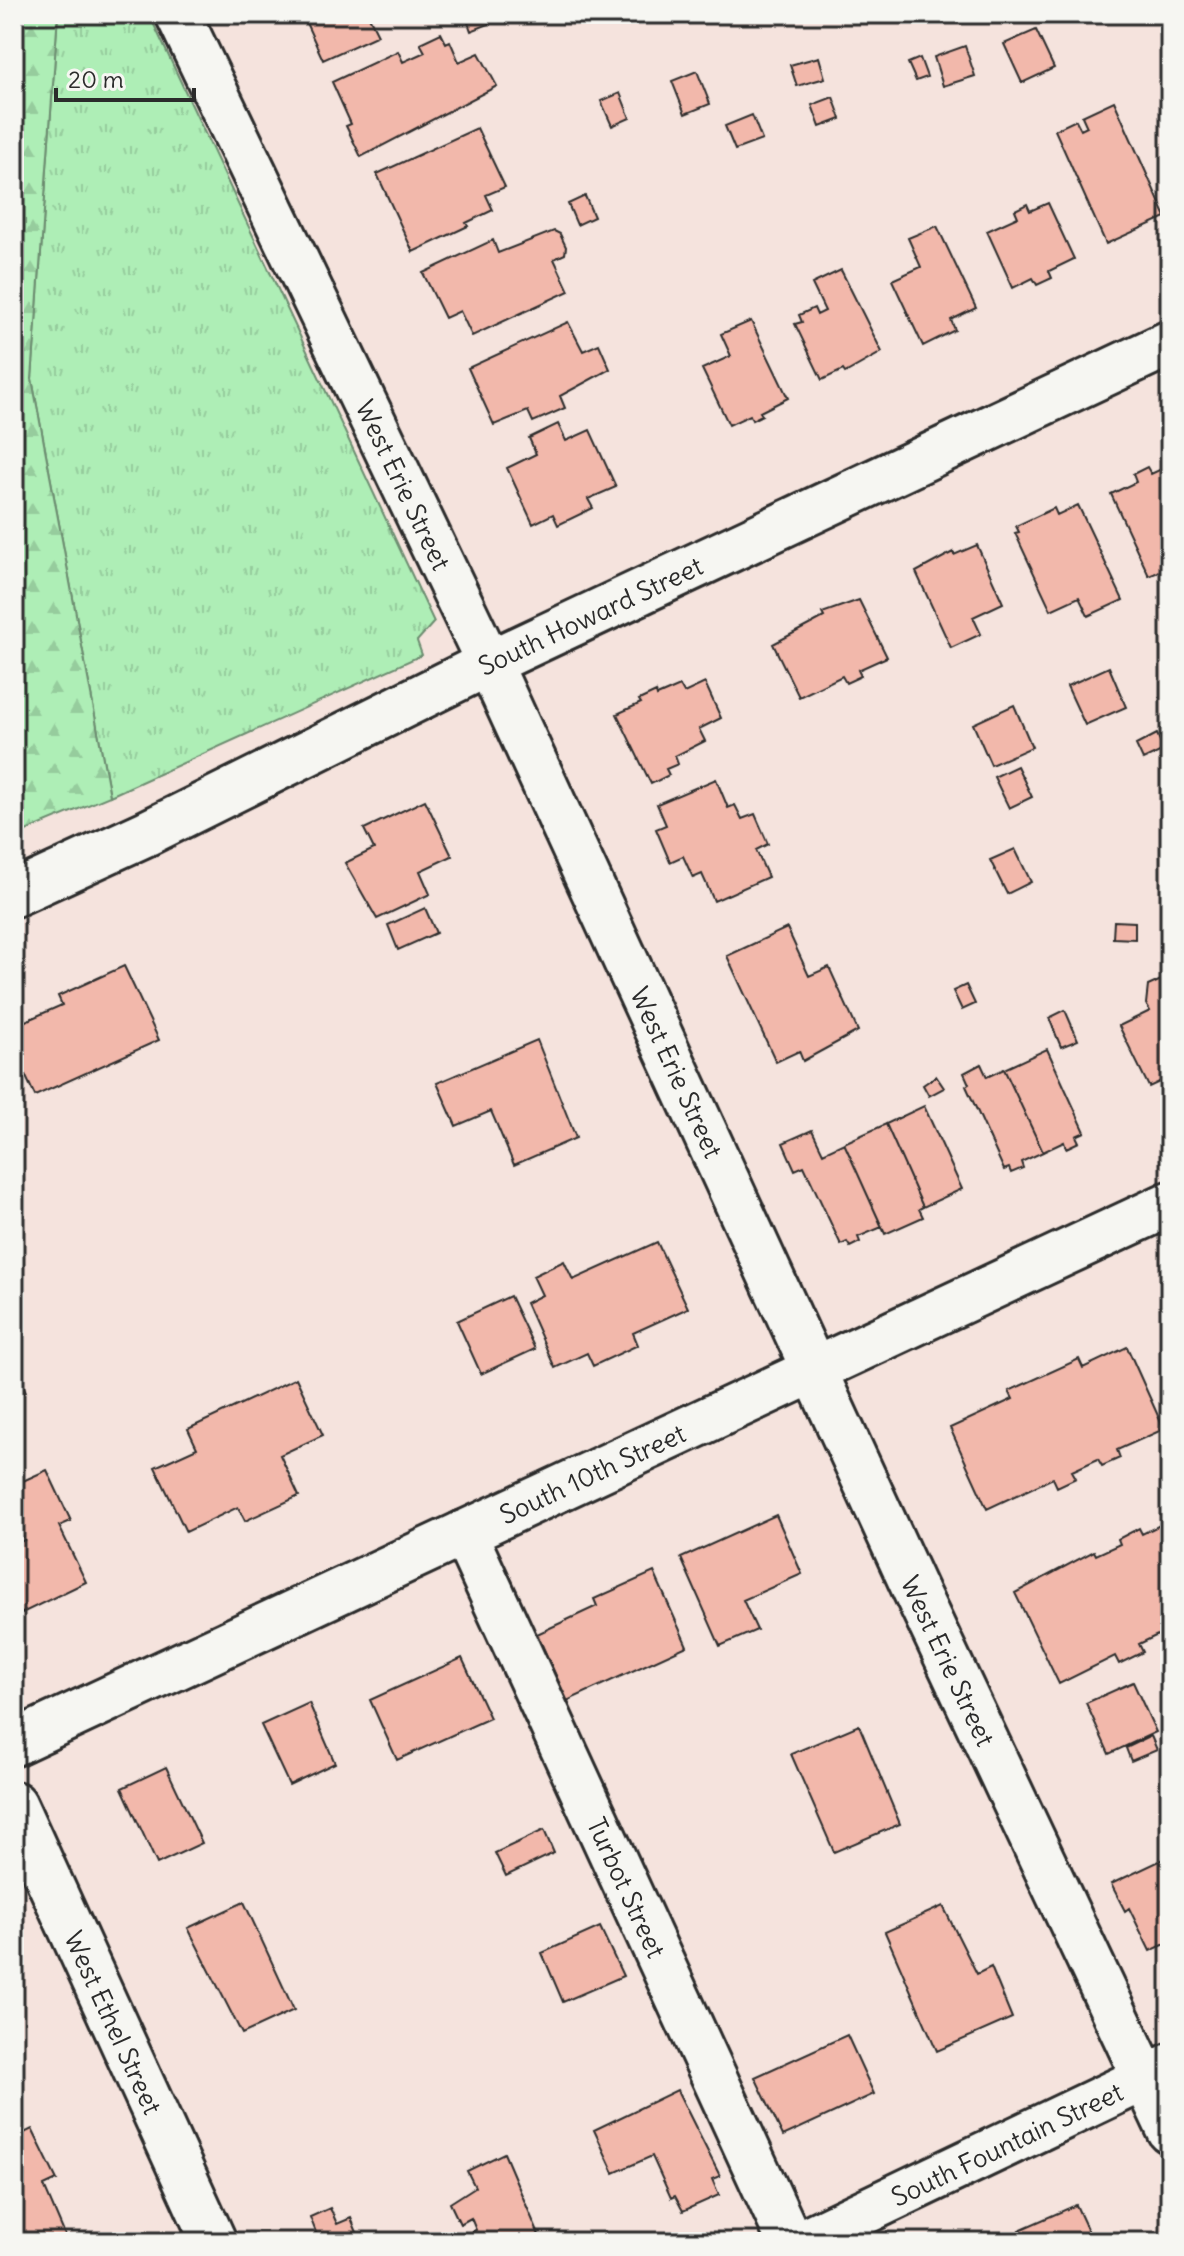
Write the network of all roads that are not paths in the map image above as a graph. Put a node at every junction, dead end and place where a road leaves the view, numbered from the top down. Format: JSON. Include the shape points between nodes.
{"nodes":[{"id":1,"x":178,"y":14,"type":"edge"},
{"id":2,"x":1170,"y":343,"type":"edge"},
{"id":3,"x":489,"y":663,"type":"junction"},
{"id":4,"x":14,"y":894,"type":"edge"},
{"id":5,"x":1170,"y":1204,"type":"edge"},
{"id":6,"x":814,"y":1370,"type":"junction"},
{"id":7,"x":464,"y":1533,"type":"junction"},
{"id":8,"x":14,"y":1743,"type":"edge"},
{"id":9,"x":14,"y":1804,"type":"edge"},
{"id":10,"x":1157,"y":2072,"type":"edge"},
{"id":11,"x":1170,"y":2131,"type":"edge"},
{"id":12,"x":214,"y":2242,"type":"edge"},
{"id":13,"x":790,"y":2242,"type":"edge"},
{"id":14,"x":801,"y":2242,"type":"edge"}],
"edges":[{"from":1,"to":3,"type":"street","name":"West Erie Street"},
{"from":2,"to":3,"type":"street","name":"South Howard Street"},
{"from":3,"to":4,"type":"street","name":"South Howard Street"},
{"from":3,"to":6,"type":"street","name":"West Erie Street"},
{"from":5,"to":6,"type":"street","name":"South 10th Street"},
{"from":6,"to":7,"type":"street","name":"South 10th Street"},
{"from":6,"to":10,"type":"street","name":"West Erie Street"},
{"from":7,"to":8,"type":"street","name":"South 10th Street"},
{"from":7,"to":13,"type":"street","name":"Turbot Street"},
{"from":9,"to":12,"type":"street","name":"West Ethel Street"},
{"from":10,"to":11,"type":"street","name":"West Erie Street"},
{"from":10,"to":14,"type":"street","name":"South Fountain Street"}]}
